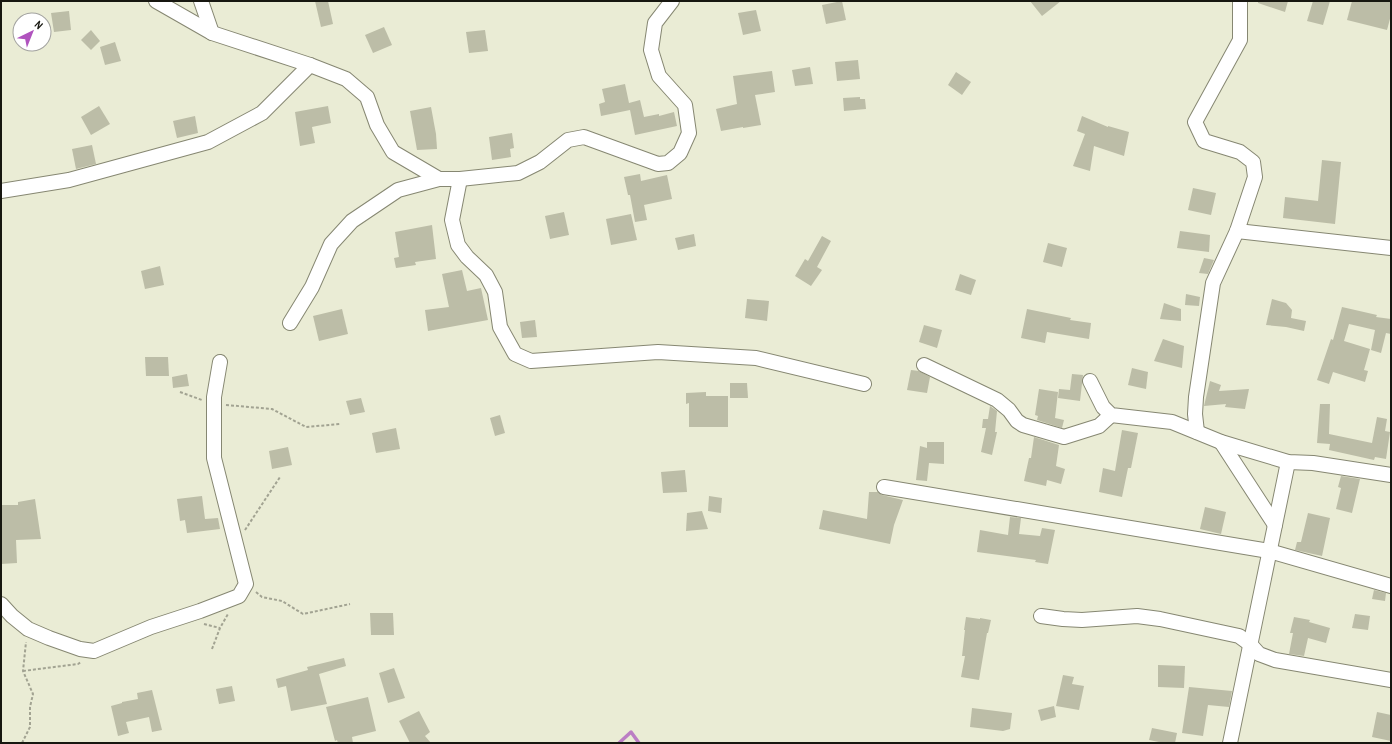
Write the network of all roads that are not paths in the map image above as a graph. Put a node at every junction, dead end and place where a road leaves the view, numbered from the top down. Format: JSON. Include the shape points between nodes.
{"nodes":[{"id":1,"x":156,"y":1,"type":"edge"},
{"id":2,"x":201,"y":1,"type":"edge"},
{"id":3,"x":672,"y":1,"type":"edge"},
{"id":4,"x":1240,"y":1,"type":"edge"},
{"id":5,"x":212,"y":33,"type":"junction"},
{"id":6,"x":310,"y":65,"type":"junction"},
{"id":7,"x":439,"y":179,"type":"junction"},
{"id":8,"x":460,"y":179,"type":"junction"},
{"id":9,"x":1,"y":191,"type":"edge"},
{"id":10,"x":1237,"y":231,"type":"junction"},
{"id":11,"x":1391,"y":248,"type":"edge"},
{"id":12,"x":290,"y":323,"type":"dead end"},
{"id":13,"x":220,"y":362,"type":"dead end"},
{"id":14,"x":924,"y":365,"type":"dead end"},
{"id":15,"x":1090,"y":381,"type":"dead end"},
{"id":16,"x":864,"y":384,"type":"dead end"},
{"id":17,"x":1111,"y":415,"type":"junction"},
{"id":18,"x":1197,"y":432,"type":"junction"},
{"id":19,"x":1221,"y":442,"type":"junction"},
{"id":20,"x":1288,"y":462,"type":"junction"},
{"id":21,"x":1391,"y":474,"type":"edge"},
{"id":22,"x":884,"y":487,"type":"dead end"},
{"id":23,"x":1275,"y":525,"type":"junction"},
{"id":24,"x":1269,"y":551,"type":"junction"},
{"id":25,"x":1391,"y":586,"type":"edge"},
{"id":26,"x":1,"y":604,"type":"edge"},
{"id":27,"x":1041,"y":616,"type":"dead end"},
{"id":28,"x":1250,"y":644,"type":"junction"},
{"id":29,"x":1391,"y":680,"type":"edge"},
{"id":30,"x":1230,"y":743,"type":"edge"}],
"edges":[{"from":1,"to":5,"type":"street"},
{"from":2,"to":5,"type":"street"},
{"from":3,"to":8,"type":"street","via":[[655,23],[651,50],[659,76],[684,105],[689,133],[680,153],[668,163],[658,164],[584,136],[568,140],[540,162],[518,173]]},
{"from":4,"to":10,"type":"street","via":[[1240,40],[1195,122],[1204,140],[1240,152],[1253,162],[1256,177]]},
{"from":5,"to":6,"type":"street"},
{"from":6,"to":7,"type":"street","via":[[346,79],[367,96],[377,125],[393,152]]},
{"from":6,"to":9,"type":"street","via":[[262,113],[208,142],[69,180]]},
{"from":7,"to":8,"type":"street"},
{"from":7,"to":12,"type":"street","via":[[398,190],[352,221],[331,244],[312,287]]},
{"from":8,"to":16,"type":"street","via":[[452,220],[458,245],[486,275],[495,292],[500,327],[515,354],[531,361],[658,352],[756,358]]},
{"from":10,"to":11,"type":"street"},
{"from":10,"to":18,"type":"street","via":[[1213,283],[1196,397]]},
{"from":13,"to":26,"type":"street","via":[[214,404],[214,458],[246,584],[239,596],[151,627],[94,651],[80,649],[28,629]]},
{"from":14,"to":17,"type":"street","via":[[996,400],[1023,426],[1064,437],[1099,426]]},
{"from":15,"to":17,"type":"street","via":[[1103,407]]},
{"from":17,"to":18,"type":"street","via":[[1172,422]]},
{"from":18,"to":19,"type":"street"},
{"from":19,"to":20,"type":"street"},
{"from":19,"to":23,"type":"street"},
{"from":20,"to":21,"type":"street"},
{"from":20,"to":23,"type":"street"},
{"from":22,"to":24,"type":"street"},
{"from":23,"to":24,"type":"street"},
{"from":24,"to":25,"type":"street"},
{"from":24,"to":28,"type":"street"},
{"from":27,"to":28,"type":"street","via":[[1063,620],[1136,616],[1160,618],[1238,636]]},
{"from":28,"to":29,"type":"street","via":[[1259,654],[1275,660]]},
{"from":28,"to":30,"type":"street"}]}
